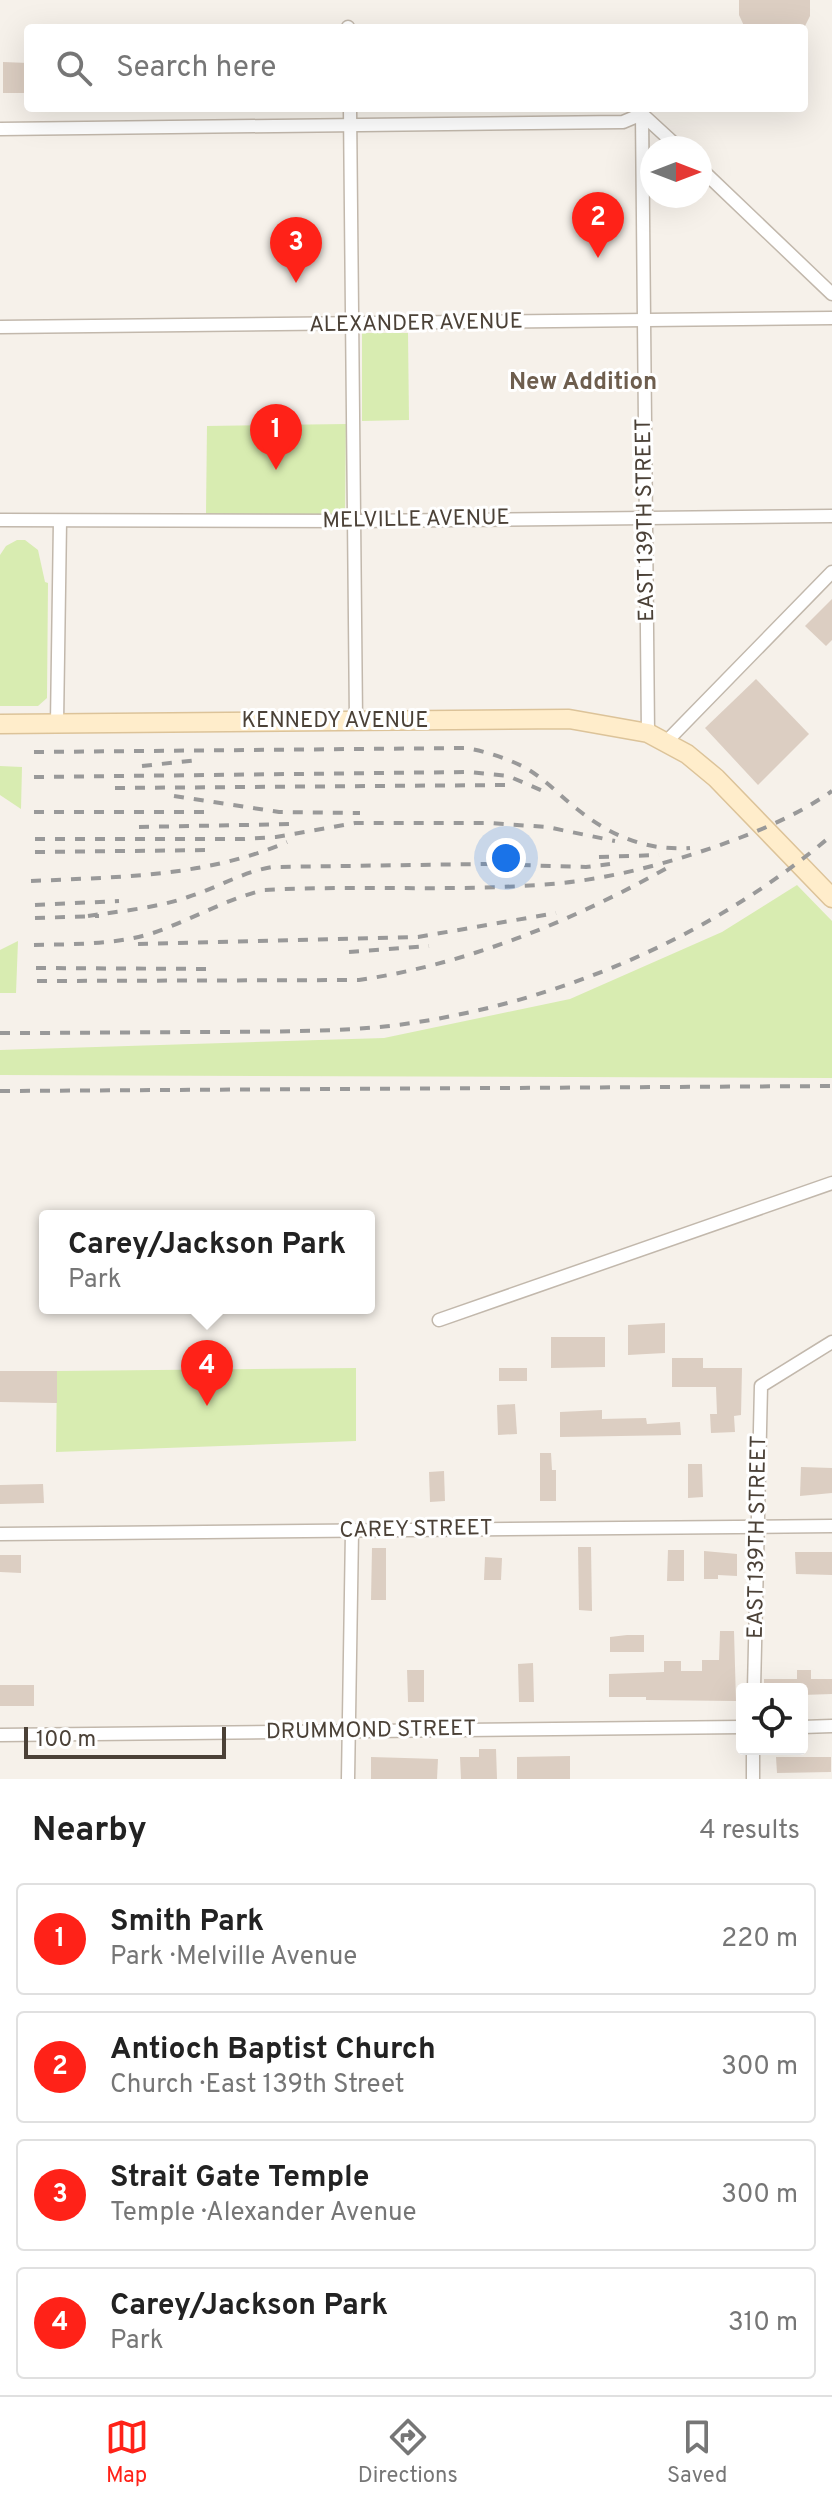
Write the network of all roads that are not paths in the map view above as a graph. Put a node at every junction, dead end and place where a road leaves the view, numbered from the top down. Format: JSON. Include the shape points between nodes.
{"nodes":[{"id":1,"x":350,"y":112,"type":"edge"},
{"id":2,"x":642,"y":114,"type":"junction"},
{"id":3,"x":350,"y":126,"type":"junction"},
{"id":4,"x":0,"y":129,"type":"edge"},
{"id":5,"x":666,"y":136,"type":"edge"},
{"id":6,"x":712,"y":179,"type":"edge"},
{"id":7,"x":832,"y":294,"type":"edge"},
{"id":8,"x":832,"y":318,"type":"edge"},
{"id":9,"x":644,"y":321,"type":"junction"},
{"id":10,"x":352,"y":324,"type":"junction"},
{"id":11,"x":0,"y":327,"type":"edge"},
{"id":12,"x":832,"y":516,"type":"edge"},
{"id":13,"x":646,"y":517,"type":"junction"},
{"id":14,"x":0,"y":520,"type":"edge"},
{"id":15,"x":60,"y":521,"type":"junction"},
{"id":16,"x":355,"y":521,"type":"junction"},
{"id":17,"x":832,"y":572,"type":"edge"},
{"id":18,"x":356,"y":721,"type":"junction"},
{"id":19,"x":57,"y":723,"type":"junction"},
{"id":20,"x":0,"y":724,"type":"edge"},
{"id":21,"x":648,"y":733,"type":"junction"},
{"id":22,"x":666,"y":742,"type":"junction"},
{"id":23,"x":832,"y":898,"type":"edge"},
{"id":24,"x":832,"y":1183,"type":"edge"},
{"id":25,"x":439,"y":1320,"type":"dead end"},
{"id":26,"x":832,"y":1342,"type":"edge"},
{"id":27,"x":832,"y":1526,"type":"edge"},
{"id":28,"x":757,"y":1527,"type":"junction"},
{"id":29,"x":352,"y":1531,"type":"junction"},
{"id":30,"x":0,"y":1534,"type":"edge"},
{"id":31,"x":754,"y":1683,"type":"edge"},
{"id":32,"x":832,"y":1726,"type":"edge"},
{"id":33,"x":736,"y":1727,"type":"edge"},
{"id":34,"x":808,"y":1727,"type":"edge"},
{"id":35,"x":348,"y":1731,"type":"junction"},
{"id":36,"x":0,"y":1735,"type":"edge"},
{"id":37,"x":753,"y":1755,"type":"edge"},
{"id":38,"x":348,"y":1779,"type":"edge"},
{"id":39,"x":753,"y":1779,"type":"edge"}],
"edges":[{"from":1,"to":3,"type":"street"},
{"from":2,"to":3,"type":"street","via":[[623,122]]},
{"from":2,"to":5,"type":"street"},
{"from":2,"to":9,"type":"street","name":"EAST 139TH STREET"},
{"from":3,"to":4,"type":"street"},
{"from":3,"to":10,"type":"street"},
{"from":6,"to":7,"type":"street"},
{"from":8,"to":9,"type":"street","name":"ALEXANDER AVENUE"},
{"from":9,"to":10,"type":"street","name":"ALEXANDER AVENUE"},
{"from":9,"to":13,"type":"street","name":"EAST 139TH STREET"},
{"from":10,"to":11,"type":"street","name":"ALEXANDER AVENUE"},
{"from":10,"to":16,"type":"street"},
{"from":12,"to":13,"type":"street","name":"MELVILLE AVENUE"},
{"from":13,"to":16,"type":"street","name":"MELVILLE AVENUE"},
{"from":13,"to":21,"type":"street","name":"EAST 139TH STREET"},
{"from":14,"to":15,"type":"street","name":"MELVILLE AVENUE"},
{"from":15,"to":16,"type":"street","name":"MELVILLE AVENUE"},
{"from":15,"to":19,"type":"street"},
{"from":16,"to":18,"type":"street"},
{"from":17,"to":22,"type":"street"},
{"from":18,"to":19,"type":"main road","name":"KENNEDY AVENUE"},
{"from":18,"to":21,"type":"main road","name":"KENNEDY AVENUE","via":[[569,719]]},
{"from":19,"to":20,"type":"main road","name":"KENNEDY AVENUE"},
{"from":21,"to":22,"type":"main road","name":"KENNEDY AVENUE"},
{"from":22,"to":23,"type":"main road","name":"KENNEDY AVENUE","via":[[716,778]]},
{"from":24,"to":25,"type":"street"},
{"from":26,"to":28,"type":"street","name":"EAST 139TH STREET","via":[[761,1386]]},
{"from":27,"to":28,"type":"street","name":"CAREY STREET"},
{"from":28,"to":29,"type":"street","name":"CAREY STREET"},
{"from":28,"to":31,"type":"street","name":"EAST 139TH STREET"},
{"from":29,"to":30,"type":"street","name":"CAREY STREET"},
{"from":29,"to":35,"type":"street"},
{"from":32,"to":34,"type":"street"},
{"from":33,"to":35,"type":"street","name":"DRUMMOND STREET"},
{"from":35,"to":36,"type":"street","name":"DRUMMOND STREET"},
{"from":35,"to":38,"type":"street"},
{"from":37,"to":39,"type":"street"}]}
